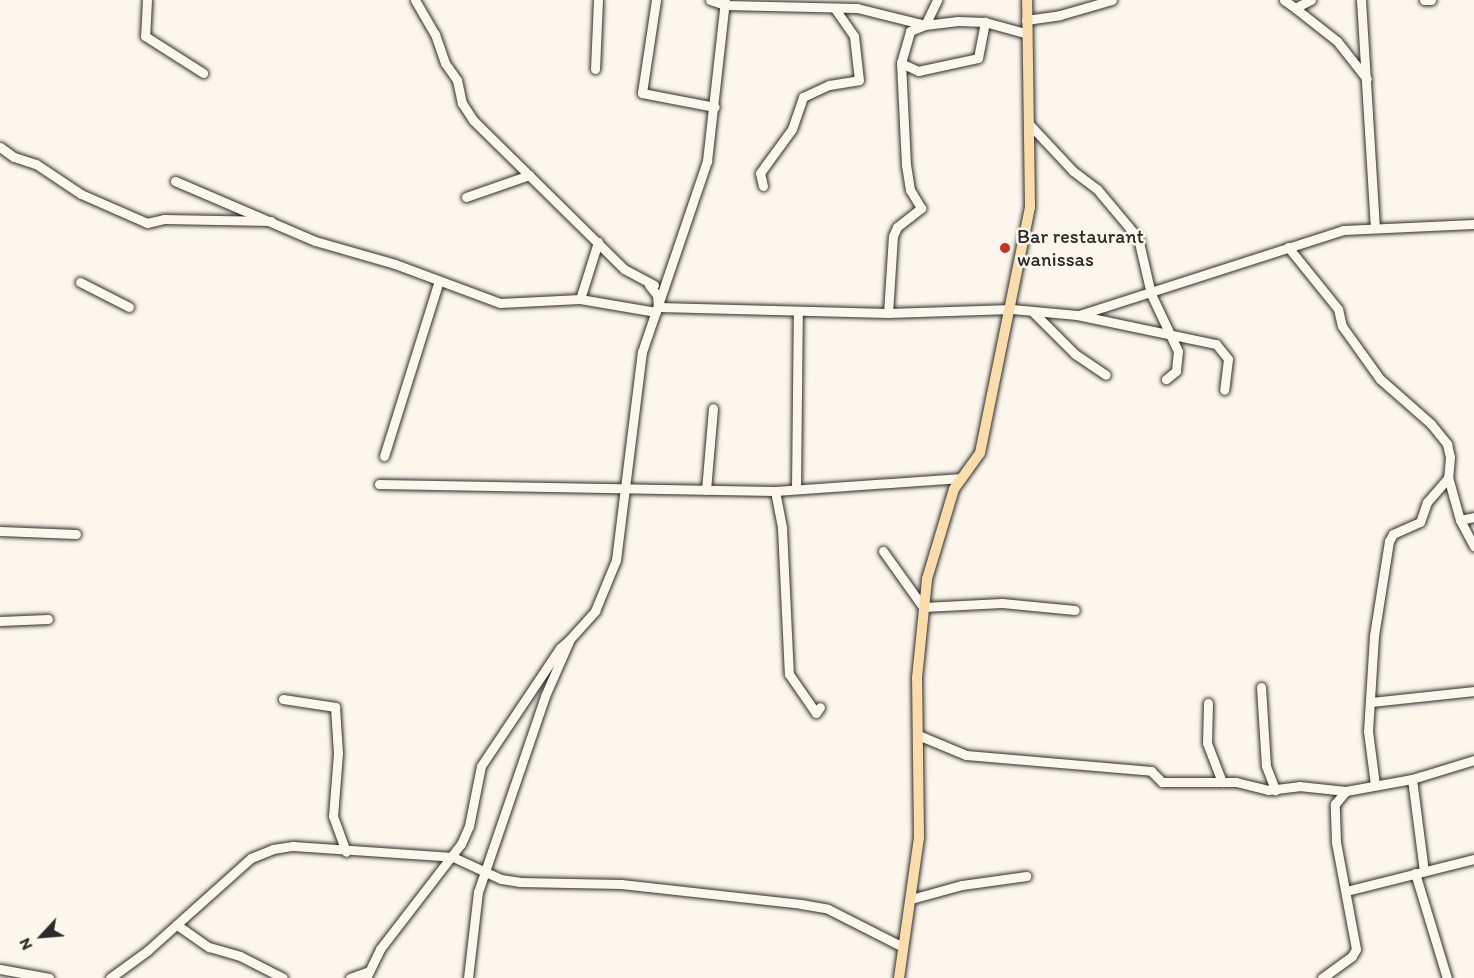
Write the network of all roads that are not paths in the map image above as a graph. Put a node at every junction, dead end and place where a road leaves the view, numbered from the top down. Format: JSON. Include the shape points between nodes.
{"nodes":[{"id":1,"x":147,"y":0,"type":"edge"},
{"id":2,"x":415,"y":0,"type":"edge"},
{"id":3,"x":598,"y":0,"type":"edge"},
{"id":4,"x":656,"y":0,"type":"edge"},
{"id":5,"x":710,"y":0,"type":"edge"},
{"id":6,"x":937,"y":0,"type":"edge"},
{"id":7,"x":1027,"y":0,"type":"edge"},
{"id":8,"x":1112,"y":0,"type":"edge"},
{"id":9,"x":1284,"y":0,"type":"edge"},
{"id":10,"x":1311,"y":0,"type":"edge"},
{"id":11,"x":1361,"y":0,"type":"edge"},
{"id":12,"x":1424,"y":0,"type":"edge"},
{"id":13,"x":1431,"y":0,"type":"edge"},
{"id":14,"x":725,"y":2,"type":"edge"},
{"id":15,"x":1294,"y":8,"type":"junction"},
{"id":16,"x":836,"y":10,"type":"junction"},
{"id":17,"x":1026,"y":20,"type":"junction"},
{"id":18,"x":985,"y":22,"type":"junction"},
{"id":19,"x":925,"y":25,"type":"junction"},
{"id":20,"x":1025,"y":33,"type":"junction"},
{"id":21,"x":901,"y":63,"type":"junction"},
{"id":22,"x":595,"y":69,"type":"dead end"},
{"id":23,"x":203,"y":73,"type":"dead end"},
{"id":24,"x":1366,"y":79,"type":"junction"},
{"id":25,"x":715,"y":107,"type":"junction"},
{"id":26,"x":1030,"y":125,"type":"junction"},
{"id":27,"x":0,"y":147,"type":"edge"},
{"id":28,"x":529,"y":175,"type":"junction"},
{"id":29,"x":175,"y":181,"type":"dead end"},
{"id":30,"x":763,"y":186,"type":"dead end"},
{"id":31,"x":466,"y":197,"type":"dead end"},
{"id":32,"x":275,"y":221,"type":"junction"},
{"id":33,"x":1474,"y":224,"type":"edge"},
{"id":34,"x":1375,"y":227,"type":"junction"},
{"id":35,"x":598,"y":242,"type":"junction"},
{"id":36,"x":1288,"y":247,"type":"junction"},
{"id":37,"x":439,"y":281,"type":"junction"},
{"id":38,"x":80,"y":282,"type":"dead end"},
{"id":39,"x":649,"y":285,"type":"junction"},
{"id":40,"x":666,"y":286,"type":"junction"},
{"id":41,"x":1151,"y":294,"type":"junction"},
{"id":42,"x":580,"y":299,"type":"junction"},
{"id":43,"x":129,"y":307,"type":"dead end"},
{"id":44,"x":1012,"y":309,"type":"junction"},
{"id":45,"x":657,"y":310,"type":"junction"},
{"id":46,"x":1032,"y":311,"type":"junction"},
{"id":47,"x":798,"y":312,"type":"junction"},
{"id":48,"x":888,"y":313,"type":"junction"},
{"id":49,"x":1077,"y":315,"type":"junction"},
{"id":50,"x":1172,"y":336,"type":"junction"},
{"id":51,"x":1106,"y":375,"type":"dead end"},
{"id":52,"x":1166,"y":379,"type":"dead end"},
{"id":53,"x":1224,"y":390,"type":"dead end"},
{"id":54,"x":713,"y":408,"type":"dead end"},
{"id":55,"x":384,"y":456,"type":"dead end"},
{"id":56,"x":1448,"y":477,"type":"junction"},
{"id":57,"x":962,"y":478,"type":"junction"},
{"id":58,"x":379,"y":484,"type":"dead end"},
{"id":59,"x":625,"y":489,"type":"junction"},
{"id":60,"x":796,"y":489,"type":"junction"},
{"id":61,"x":706,"y":490,"type":"junction"},
{"id":62,"x":775,"y":491,"type":"junction"},
{"id":63,"x":1474,"y":517,"type":"edge"},
{"id":64,"x":1460,"y":520,"type":"junction"},
{"id":65,"x":0,"y":531,"type":"edge"},
{"id":66,"x":76,"y":534,"type":"dead end"},
{"id":67,"x":1474,"y":546,"type":"edge"},
{"id":68,"x":883,"y":551,"type":"dead end"},
{"id":69,"x":923,"y":607,"type":"junction"},
{"id":70,"x":1075,"y":610,"type":"dead end"},
{"id":71,"x":48,"y":619,"type":"dead end"},
{"id":72,"x":0,"y":621,"type":"edge"},
{"id":73,"x":570,"y":639,"type":"junction"},
{"id":74,"x":1261,"y":687,"type":"dead end"},
{"id":75,"x":1474,"y":691,"type":"edge"},
{"id":76,"x":283,"y":699,"type":"dead end"},
{"id":77,"x":1371,"y":702,"type":"junction"},
{"id":78,"x":1208,"y":703,"type":"dead end"},
{"id":79,"x":820,"y":707,"type":"dead end"},
{"id":80,"x":918,"y":735,"type":"junction"},
{"id":81,"x":1474,"y":760,"type":"edge"},
{"id":82,"x":1412,"y":779,"type":"junction"},
{"id":83,"x":1222,"y":782,"type":"junction"},
{"id":84,"x":1375,"y":784,"type":"junction"},
{"id":85,"x":1275,"y":790,"type":"junction"},
{"id":86,"x":1329,"y":790,"type":"junction"},
{"id":87,"x":1346,"y":791,"type":"junction"},
{"id":88,"x":1335,"y":804,"type":"junction"},
{"id":89,"x":346,"y":852,"type":"junction"},
{"id":90,"x":453,"y":857,"type":"junction"},
{"id":91,"x":1474,"y":859,"type":"edge"},
{"id":92,"x":468,"y":864,"type":"junction"},
{"id":93,"x":1420,"y":872,"type":"junction"},
{"id":94,"x":487,"y":873,"type":"junction"},
{"id":95,"x":1026,"y":876,"type":"dead end"},
{"id":96,"x":481,"y":885,"type":"junction"},
{"id":97,"x":1346,"y":891,"type":"junction"},
{"id":98,"x":911,"y":899,"type":"junction"},
{"id":99,"x":177,"y":925,"type":"junction"},
{"id":100,"x":903,"y":947,"type":"junction"},
{"id":101,"x":2,"y":969,"type":"edge"},
{"id":102,"x":368,"y":975,"type":"edge"},
{"id":103,"x":49,"y":978,"type":"edge"},
{"id":104,"x":110,"y":978,"type":"edge"},
{"id":105,"x":282,"y":978,"type":"edge"},
{"id":106,"x":350,"y":978,"type":"edge"},
{"id":107,"x":468,"y":978,"type":"edge"},
{"id":108,"x":899,"y":978,"type":"edge"},
{"id":109,"x":1322,"y":978,"type":"edge"},
{"id":110,"x":1447,"y":978,"type":"edge"}],
"edges":[{"from":1,"to":23,"type":"street","via":[[145,36]]},
{"from":2,"to":28,"type":"street","via":[[457,80],[467,113]]},
{"from":3,"to":22,"type":"street"},
{"from":4,"to":25,"type":"street","via":[[642,93]]},
{"from":5,"to":14,"type":"street"},
{"from":6,"to":19,"type":"street"},
{"from":7,"to":17,"type":"main road"},
{"from":8,"to":17,"type":"street"},
{"from":9,"to":15,"type":"street"},
{"from":10,"to":15,"type":"street"},
{"from":11,"to":24,"type":"street"},
{"from":12,"to":13,"type":"street"},
{"from":14,"to":16,"type":"street"},
{"from":14,"to":25,"type":"street"},
{"from":15,"to":24,"type":"street","via":[[1337,41]]},
{"from":16,"to":19,"type":"street","via":[[857,8]]},
{"from":16,"to":30,"type":"street","via":[[855,40],[859,80],[828,86],[803,97],[792,129],[760,173]]},
{"from":17,"to":20,"type":"main road"},
{"from":18,"to":19,"type":"street"},
{"from":18,"to":20,"type":"street"},
{"from":18,"to":21,"type":"street","via":[[978,58],[918,71]]},
{"from":19,"to":21,"type":"street","via":[[910,31]]},
{"from":20,"to":26,"type":"main road"},
{"from":21,"to":48,"type":"street","via":[[906,165],[910,190],[921,208],[897,227],[893,236]]},
{"from":24,"to":34,"type":"street"},
{"from":25,"to":40,"type":"street","via":[[707,161]]},
{"from":26,"to":41,"type":"street","via":[[1073,171],[1097,189],[1135,233],[1146,256]]},
{"from":26,"to":44,"type":"main road","via":[[1030,207]]},
{"from":27,"to":32,"type":"street","via":[[14,157],[36,164],[81,194],[147,223],[164,219]]},
{"from":28,"to":31,"type":"street"},
{"from":28,"to":35,"type":"street"},
{"from":29,"to":32,"type":"street"},
{"from":32,"to":37,"type":"street","via":[[315,240]]},
{"from":33,"to":34,"type":"street"},
{"from":34,"to":36,"type":"street","via":[[1343,230]]},
{"from":35,"to":39,"type":"street","via":[[629,273]]},
{"from":35,"to":42,"type":"street"},
{"from":36,"to":41,"type":"street"},
{"from":36,"to":56,"type":"street","via":[[1338,309],[1342,326],[1380,379],[1445,441],[1450,457]]},
{"from":37,"to":42,"type":"street","via":[[500,303]]},
{"from":37,"to":55,"type":"street"},
{"from":38,"to":43,"type":"street"},
{"from":39,"to":40,"type":"street"},
{"from":39,"to":45,"type":"street","via":[[657,295]]},
{"from":40,"to":45,"type":"street"},
{"from":41,"to":49,"type":"street"},
{"from":41,"to":50,"type":"street"},
{"from":42,"to":45,"type":"street"},
{"from":44,"to":46,"type":"street"},
{"from":44,"to":48,"type":"street"},
{"from":44,"to":57,"type":"main road","via":[[980,453]]},
{"from":45,"to":47,"type":"street"},
{"from":45,"to":59,"type":"street","via":[[642,352]]},
{"from":46,"to":49,"type":"street"},
{"from":46,"to":51,"type":"street","via":[[1075,354]]},
{"from":47,"to":48,"type":"street"},
{"from":47,"to":60,"type":"street"},
{"from":49,"to":50,"type":"street"},
{"from":50,"to":52,"type":"street","via":[[1178,359],[1174,375]]},
{"from":50,"to":53,"type":"street","via":[[1220,348],[1228,367]]},
{"from":54,"to":61,"type":"street"},
{"from":56,"to":64,"type":"street"},
{"from":56,"to":77,"type":"street","via":[[1427,502],[1420,522],[1393,534],[1389,541],[1374,636]]},
{"from":57,"to":60,"type":"street"},
{"from":57,"to":69,"type":"main road","via":[[954,489],[932,558]]},
{"from":58,"to":59,"type":"street"},
{"from":59,"to":61,"type":"street"},
{"from":59,"to":73,"type":"street","via":[[611,580],[595,611]]},
{"from":60,"to":62,"type":"street"},
{"from":61,"to":62,"type":"street"},
{"from":62,"to":79,"type":"street","via":[[782,528],[789,674],[816,713]]},
{"from":63,"to":64,"type":"street"},
{"from":64,"to":67,"type":"street"},
{"from":65,"to":66,"type":"street"},
{"from":68,"to":69,"type":"street"},
{"from":69,"to":70,"type":"street","via":[[1002,603]]},
{"from":69,"to":80,"type":"main road","via":[[917,678]]},
{"from":71,"to":72,"type":"street"},
{"from":73,"to":90,"type":"street","via":[[560,648],[481,766],[469,826]]},
{"from":73,"to":94,"type":"street","via":[[545,696]]},
{"from":74,"to":85,"type":"street","via":[[1266,766]]},
{"from":75,"to":77,"type":"street"},
{"from":76,"to":89,"type":"street","via":[[335,707],[338,753],[333,816]]},
{"from":77,"to":84,"type":"street","via":[[1368,731]]},
{"from":78,"to":83,"type":"street","via":[[1207,743]]},
{"from":80,"to":83,"type":"street","via":[[966,755],[1151,771],[1162,782]]},
{"from":80,"to":98,"type":"main road","via":[[919,838]]},
{"from":81,"to":82,"type":"street"},
{"from":82,"to":84,"type":"street"},
{"from":82,"to":93,"type":"street"},
{"from":83,"to":85,"type":"street"},
{"from":84,"to":87,"type":"street"},
{"from":85,"to":86,"type":"street","via":[[1299,786]]},
{"from":86,"to":87,"type":"street"},
{"from":86,"to":88,"type":"street"},
{"from":87,"to":88,"type":"street"},
{"from":88,"to":97,"type":"street","via":[[1336,843]]},
{"from":89,"to":90,"type":"street"},
{"from":89,"to":99,"type":"street","via":[[273,849],[251,858]]},
{"from":90,"to":92,"type":"street"},
{"from":90,"to":102,"type":"street","via":[[416,900]]},
{"from":91,"to":93,"type":"street"},
{"from":92,"to":94,"type":"street"},
{"from":92,"to":96,"type":"street"},
{"from":93,"to":97,"type":"street"},
{"from":93,"to":110,"type":"street"},
{"from":94,"to":96,"type":"street"},
{"from":94,"to":100,"type":"street","via":[[519,882],[621,884],[801,904],[828,909]]},
{"from":95,"to":98,"type":"street","via":[[952,887]]},
{"from":96,"to":107,"type":"street","via":[[474,911]]},
{"from":97,"to":109,"type":"street","via":[[1356,948],[1352,957]]},
{"from":98,"to":100,"type":"main road"},
{"from":99,"to":104,"type":"street"},
{"from":99,"to":105,"type":"street","via":[[209,947],[240,956]]},
{"from":100,"to":108,"type":"main road"},
{"from":101,"to":103,"type":"street"},
{"from":102,"to":106,"type":"street"}]}
